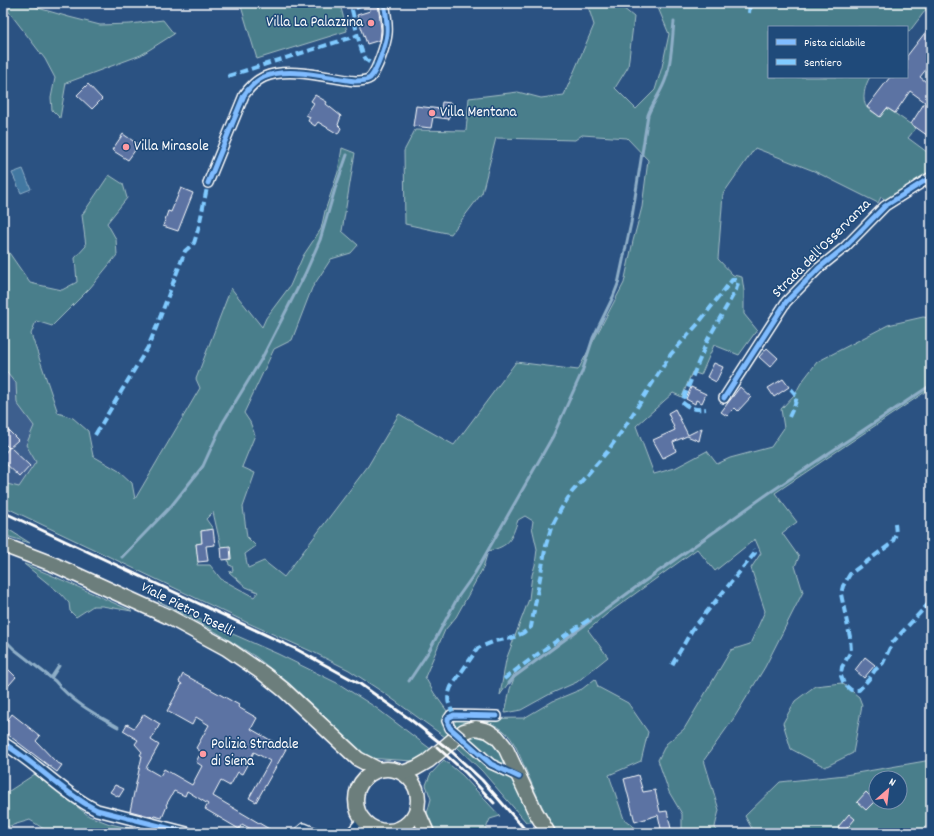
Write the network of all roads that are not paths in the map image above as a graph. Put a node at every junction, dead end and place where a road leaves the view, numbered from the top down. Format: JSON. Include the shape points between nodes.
{"nodes":[{"id":1,"x":384,"y":3,"type":"edge"},
{"id":2,"x":931,"y":177,"type":"edge"},
{"id":3,"x":208,"y":183,"type":"dead end"},
{"id":4,"x":724,"y":398,"type":"dead end"},
{"id":5,"x":3,"y":545,"type":"edge"},
{"id":6,"x":497,"y":716,"type":"dead end"},
{"id":7,"x":335,"y":738,"type":"junction"},
{"id":8,"x":3,"y":742,"type":"edge"},
{"id":9,"x":428,"y":761,"type":"junction"},
{"id":10,"x":379,"y":770,"type":"junction"},
{"id":11,"x":402,"y":773,"type":"junction"},
{"id":12,"x":519,"y":777,"type":"junction"},
{"id":13,"x":359,"y":787,"type":"junction"},
{"id":14,"x":416,"y":787,"type":"junction"},
{"id":15,"x":417,"y":810,"type":"junction"},
{"id":16,"x":362,"y":819,"type":"junction"},
{"id":17,"x":399,"y":831,"type":"edge"},
{"id":18,"x":187,"y":833,"type":"edge"},
{"id":19,"x":298,"y":833,"type":"edge"},
{"id":20,"x":316,"y":833,"type":"edge"},
{"id":21,"x":351,"y":833,"type":"edge"},
{"id":22,"x":427,"y":833,"type":"edge"},
{"id":23,"x":548,"y":833,"type":"edge"}],
"edges":[{"from":1,"to":3,"type":"street","via":[[387,39],[370,77],[355,81],[288,73],[268,75],[258,80],[244,96]]},
{"from":2,"to":4,"type":"street","name":"Strada dell'Osservanza","via":[[885,206],[786,302]]},
{"from":5,"to":7,"type":"main road","name":"Viale Pietro Toselli","via":[[43,559],[167,616],[217,643],[274,683]]},
{"from":6,"to":12,"type":"street","bridge":true,"via":[[451,715],[448,721],[450,728],[492,764]]},
{"from":7,"to":10,"type":"main road","name":"Viale Pietro Toselli","via":[[358,759]]},
{"from":7,"to":13,"type":"main road","name":"Viale Pietro Toselli","via":[[356,770]]},
{"from":8,"to":18,"type":"street","via":[[92,808]]},
{"from":9,"to":11,"type":"main road"},
{"from":9,"to":12,"type":"main road","via":[[461,733],[472,728],[481,729],[491,732],[500,740]]},
{"from":9,"to":14,"type":"main road"},
{"from":10,"to":11,"type":"main road","name":"Viale Pietro Toselli","via":[[388,769]]},
{"from":10,"to":13,"type":"main road","via":[[364,779]]},
{"from":11,"to":14,"type":"main road","via":[[411,779]]},
{"from":12,"to":23,"type":"main road"},
{"from":13,"to":16,"type":"main road","name":"Viale Pietro Toselli","via":[[356,802]]},
{"from":14,"to":15,"type":"main road","via":[[419,799]]},
{"from":15,"to":17,"type":"main road"},
{"from":15,"to":22,"type":"main road"},
{"from":16,"to":17,"type":"main road","via":[[376,828]]},
{"from":16,"to":21,"type":"street"},
{"from":19,"to":20,"type":"street","via":[[304,828]]}]}
